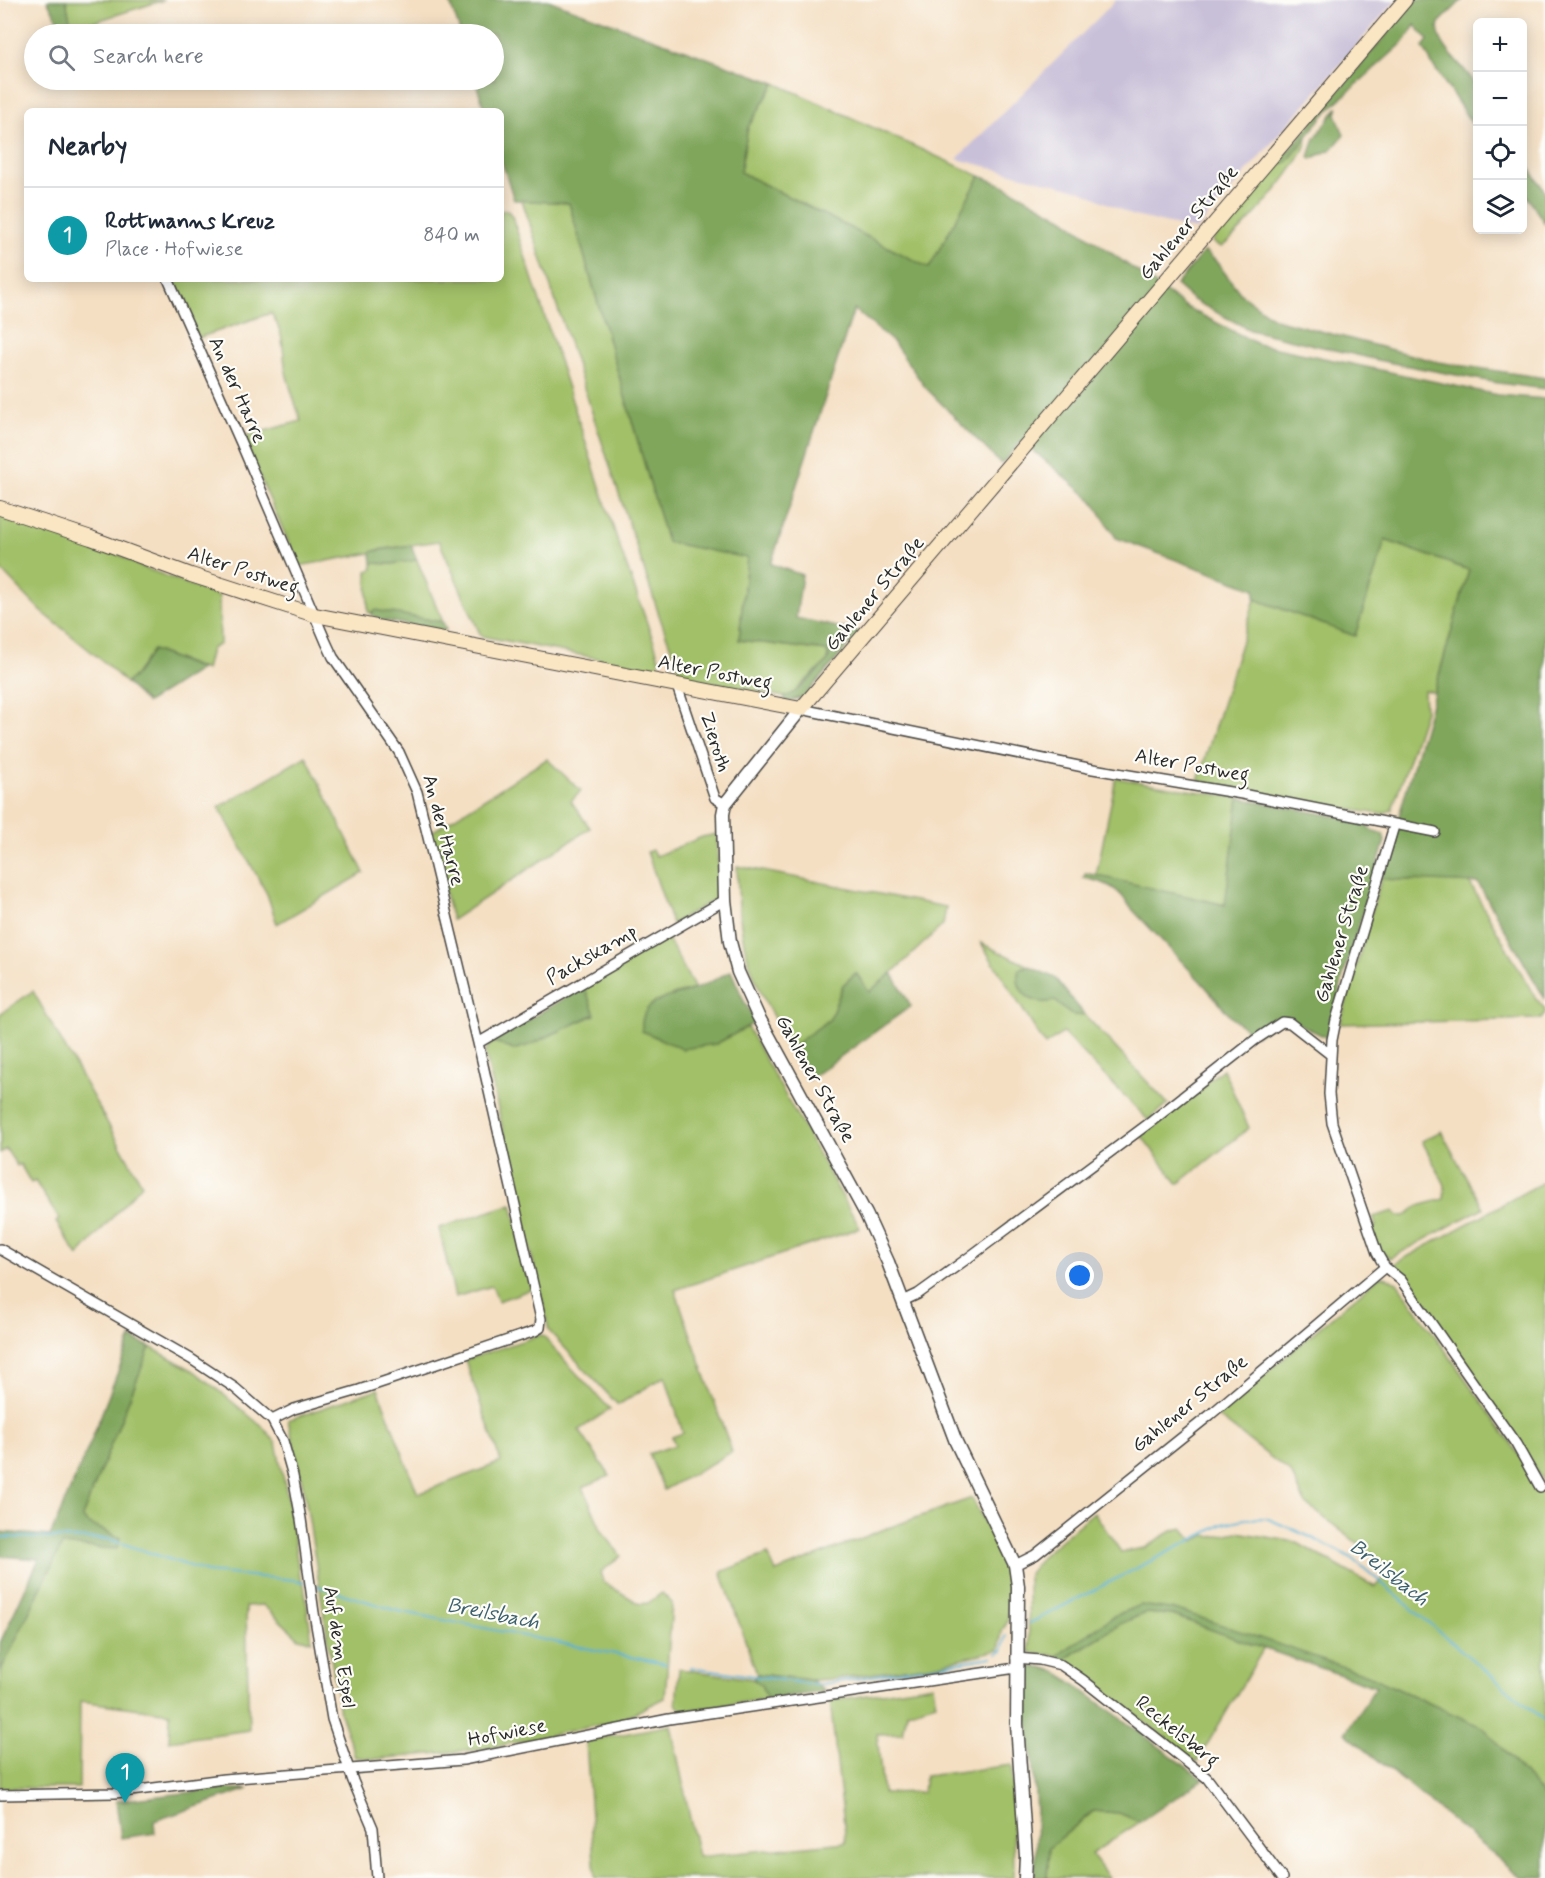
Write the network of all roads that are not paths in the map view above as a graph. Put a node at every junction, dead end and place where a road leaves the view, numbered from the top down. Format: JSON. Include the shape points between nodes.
{"nodes":[{"id":1,"x":1405,"y":0,"type":"edge"},
{"id":2,"x":169,"y":282,"type":"edge"},
{"id":3,"x":0,"y":508,"type":"edge"},
{"id":4,"x":315,"y":615,"type":"junction"},
{"id":5,"x":677,"y":686,"type":"junction"},
{"id":6,"x":801,"y":710,"type":"junction"},
{"id":7,"x":725,"y":804,"type":"junction"},
{"id":8,"x":1394,"y":826,"type":"junction"},
{"id":9,"x":1434,"y":832,"type":"dead end"},
{"id":10,"x":725,"y":900,"type":"junction"},
{"id":11,"x":478,"y":1043,"type":"junction"},
{"id":12,"x":1331,"y":1055,"type":"junction"},
{"id":13,"x":0,"y":1249,"type":"edge"},
{"id":14,"x":1385,"y":1267,"type":"junction"},
{"id":15,"x":903,"y":1301,"type":"junction"},
{"id":16,"x":272,"y":1420,"type":"junction"},
{"id":17,"x":1540,"y":1487,"type":"dead end"},
{"id":18,"x":1015,"y":1565,"type":"junction"},
{"id":19,"x":1016,"y":1663,"type":"junction"},
{"id":20,"x":349,"y":1769,"type":"junction"},
{"id":21,"x":0,"y":1795,"type":"edge"},
{"id":22,"x":377,"y":1878,"type":"edge"},
{"id":23,"x":1025,"y":1878,"type":"edge"},
{"id":24,"x":1282,"y":1878,"type":"edge"}],
"edges":[{"from":1,"to":6,"type":"main road","name":"Gahlener Straße"},
{"from":2,"to":4,"type":"street","name":"An der Harre"},
{"from":3,"to":4,"type":"main road","name":"Alter Postweg"},
{"from":4,"to":5,"type":"main road","name":"Alter Postweg"},
{"from":4,"to":11,"type":"street","name":"An der Harre","via":[[333,657],[399,752],[417,792]]},
{"from":5,"to":6,"type":"main road","name":"Alter Postweg"},
{"from":5,"to":7,"type":"street","name":"Zieroth","via":[[715,798]]},
{"from":6,"to":7,"type":"street","name":"Gahlener Straße"},
{"from":6,"to":8,"type":"street","name":"Alter Postweg"},
{"from":7,"to":10,"type":"street","name":"Gahlener Straße"},
{"from":8,"to":9,"type":"street","name":"Alter Postweg"},
{"from":8,"to":12,"type":"street","name":"Gahlener Straße","via":[[1336,1020]]},
{"from":10,"to":11,"type":"street","name":"Packskamp"},
{"from":10,"to":15,"type":"street","name":"Gahlener Straße","via":[[738,972],[866,1214]]},
{"from":11,"to":16,"type":"street","name":"An der Harre","via":[[540,1328],[294,1409]]},
{"from":12,"to":14,"type":"street","name":"Gahlener Straße","via":[[1332,1123]]},
{"from":12,"to":15,"type":"street","via":[[1290,1023],[1282,1022],[968,1258]]},
{"from":13,"to":16,"type":"street","name":"Auf dem Espel","via":[[191,1359],[235,1388]]},
{"from":14,"to":17,"type":"street","name":"Gahlener Straße","via":[[1401,1280],[1516,1444]]},
{"from":14,"to":18,"type":"street","name":"Gahlener Straße","via":[[1210,1415],[1035,1555]]},
{"from":15,"to":18,"type":"street","name":"Gahlener Straße","via":[[956,1442]]},
{"from":16,"to":20,"type":"street","name":"Auf dem Espel","via":[[293,1476],[332,1719]]},
{"from":18,"to":19,"type":"street","name":"Gahlener Straße"},
{"from":19,"to":20,"type":"street","name":"Hofwiese","via":[[669,1719],[463,1760]]},
{"from":19,"to":23,"type":"street","name":"Gahlener Straße"},
{"from":19,"to":24,"type":"street","name":"Reckelsberg","via":[[1040,1660],[1061,1665],[1207,1778]]},
{"from":20,"to":21,"type":"street","name":"Hofwiese","via":[[115,1793]]},
{"from":20,"to":22,"type":"street","name":"Auf dem Espel","via":[[373,1828]]}]}
